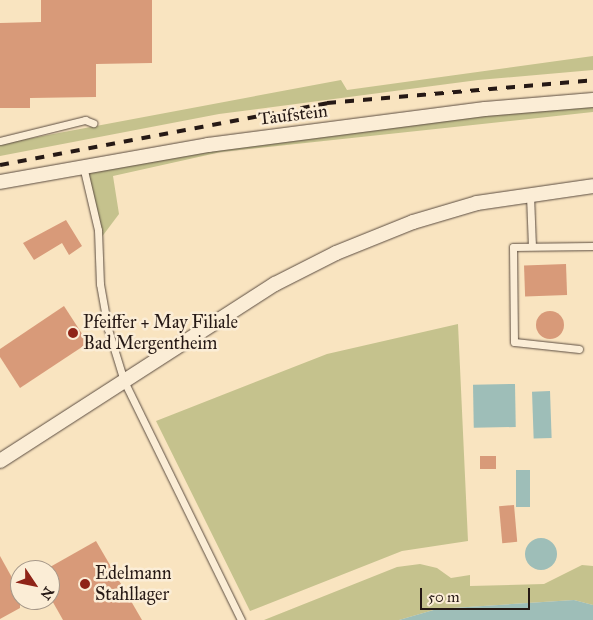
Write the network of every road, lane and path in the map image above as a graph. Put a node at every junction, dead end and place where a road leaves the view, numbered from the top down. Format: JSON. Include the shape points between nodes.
{"nodes":[{"id":1,"x":593,"y":100,"type":"edge"},
{"id":2,"x":93,"y":122,"type":"dead end"},
{"id":3,"x":0,"y":140,"type":"edge"},
{"id":4,"x":83,"y":166,"type":"junction"},
{"id":5,"x":0,"y":182,"type":"edge"},
{"id":6,"x":593,"y":186,"type":"edge"},
{"id":7,"x":530,"y":195,"type":"junction"},
{"id":8,"x":532,"y":246,"type":"junction"},
{"id":9,"x":593,"y":246,"type":"edge"},
{"id":10,"x":578,"y":349,"type":"dead end"},
{"id":11,"x":124,"y":381,"type":"junction"},
{"id":12,"x":0,"y":461,"type":"edge"},
{"id":13,"x":241,"y":620,"type":"edge"}],
"edges":[{"from":1,"to":4,"type":"street","name":"Taufstein","via":[[485,109],[218,143]]},
{"from":2,"to":3,"type":"lane","via":[[85,120]]},
{"from":4,"to":5,"type":"street","name":"Taufstein"},
{"from":4,"to":11,"type":"lane","via":[[98,230],[100,284],[108,329]]},
{"from":6,"to":7,"type":"street"},
{"from":7,"to":8,"type":"lane"},
{"from":7,"to":11,"type":"street","via":[[477,203],[413,222],[336,253],[275,284]]},
{"from":8,"to":9,"type":"lane"},
{"from":8,"to":10,"type":"lane","via":[[513,247],[514,342]]},
{"from":11,"to":12,"type":"street"},
{"from":11,"to":13,"type":"lane"}]}
